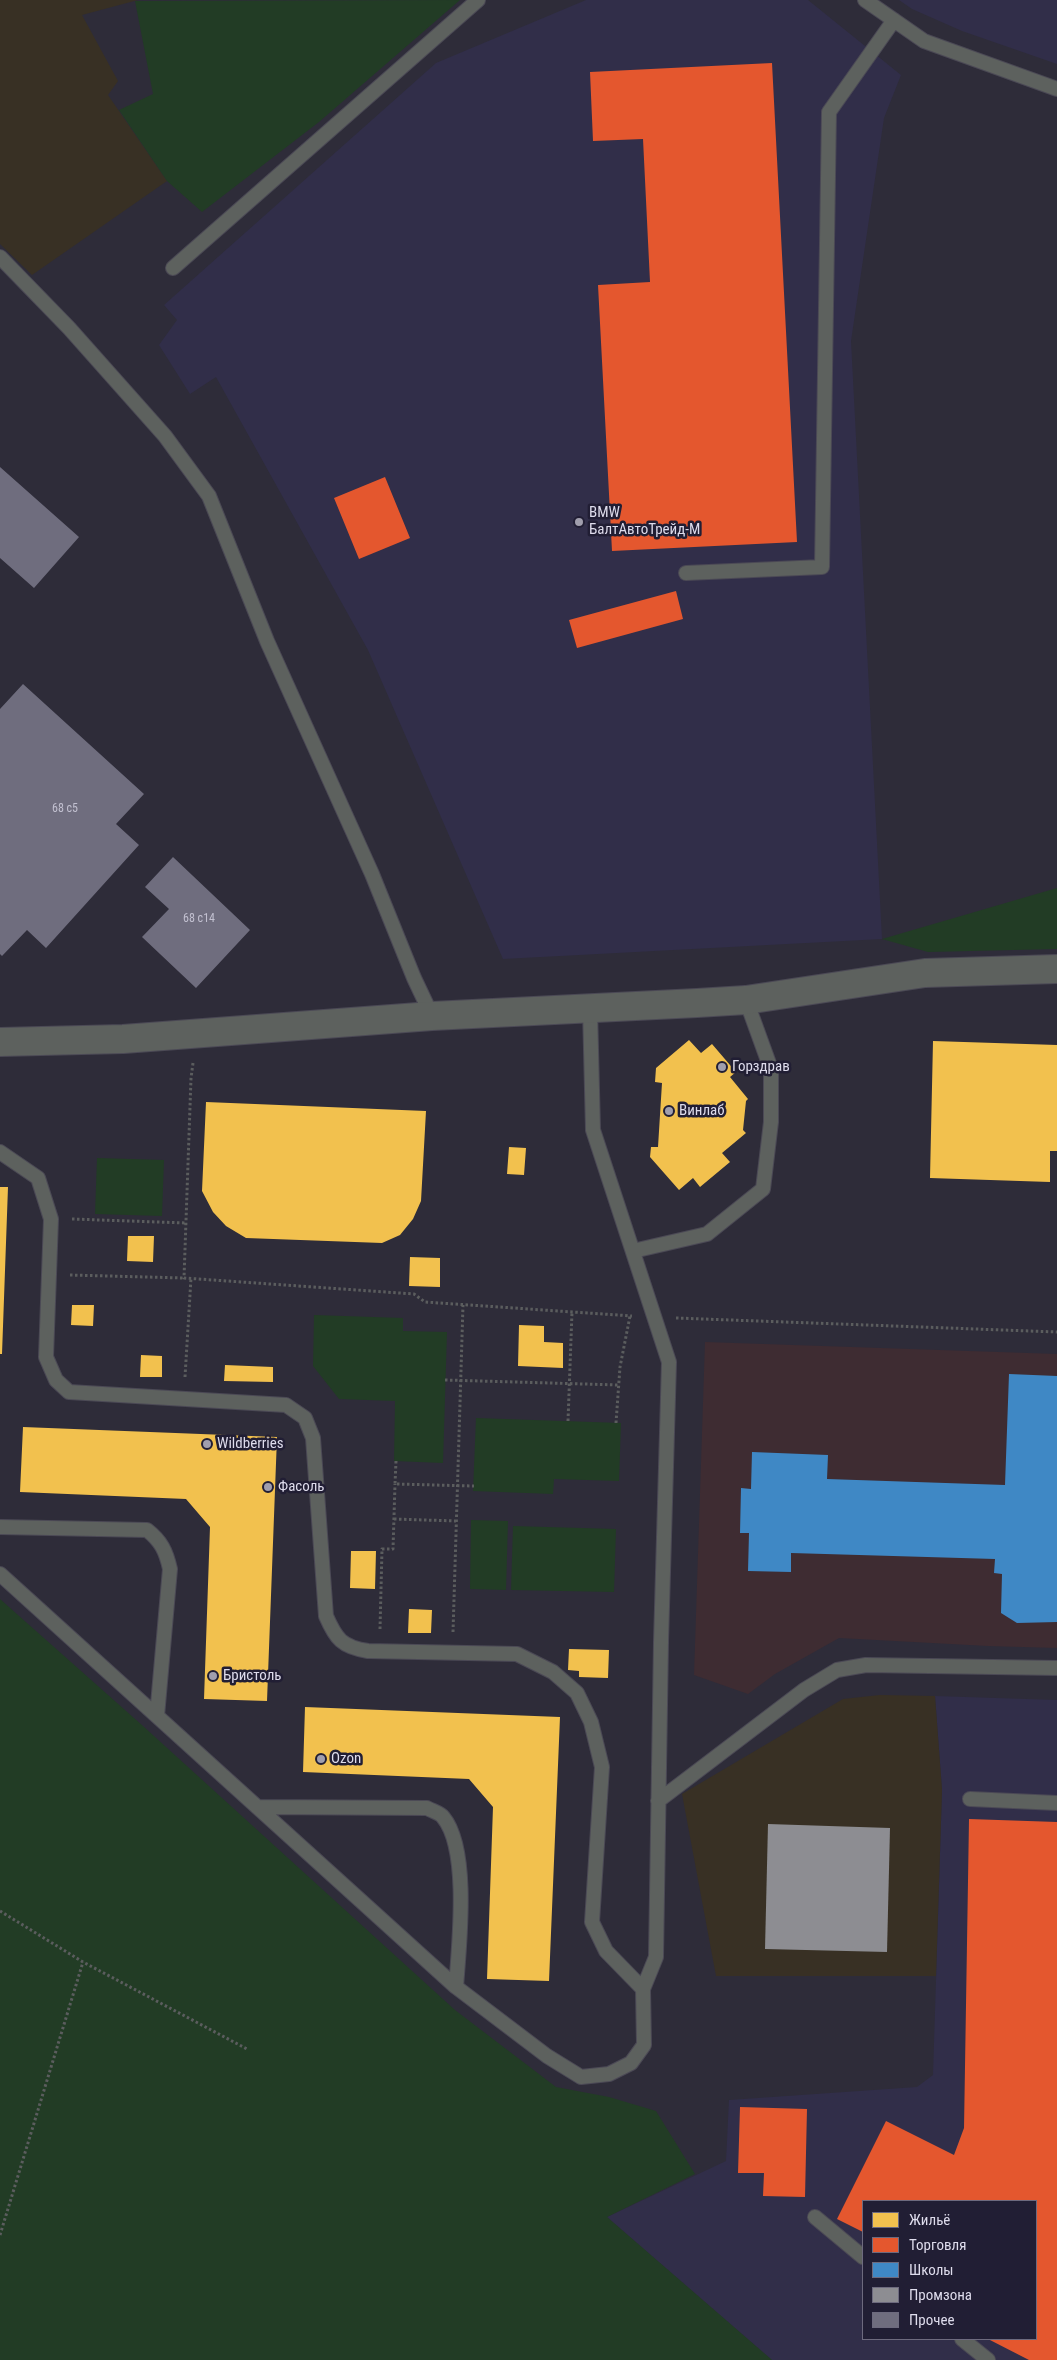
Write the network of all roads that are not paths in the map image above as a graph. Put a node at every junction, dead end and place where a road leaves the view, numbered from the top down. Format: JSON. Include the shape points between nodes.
{"nodes":[{"id":1,"x":478,"y":0,"type":"edge"},
{"id":2,"x":865,"y":0,"type":"edge"},
{"id":3,"x":894,"y":20,"type":"junction"},
{"id":4,"x":1057,"y":89,"type":"edge"},
{"id":5,"x":0,"y":257,"type":"edge"},
{"id":6,"x":173,"y":268,"type":"dead end"},
{"id":7,"x":686,"y":573,"type":"dead end"},
{"id":8,"x":1057,"y":970,"type":"edge"},
{"id":9,"x":746,"y":1000,"type":"junction"},
{"id":10,"x":590,"y":1008,"type":"junction"},
{"id":11,"x":432,"y":1016,"type":"junction"},
{"id":12,"x":0,"y":1042,"type":"edge"},
{"id":13,"x":0,"y":1152,"type":"edge"},
{"id":14,"x":633,"y":1250,"type":"junction"},
{"id":15,"x":0,"y":1527,"type":"edge"},
{"id":16,"x":0,"y":1574,"type":"edge"},
{"id":17,"x":1057,"y":1668,"type":"edge"},
{"id":18,"x":157,"y":1716,"type":"junction"},
{"id":19,"x":970,"y":1799,"type":"dead end"},
{"id":20,"x":658,"y":1801,"type":"junction"},
{"id":21,"x":1057,"y":1802,"type":"edge"},
{"id":22,"x":257,"y":1807,"type":"junction"},
{"id":23,"x":456,"y":1987,"type":"junction"},
{"id":24,"x":643,"y":1989,"type":"junction"},
{"id":25,"x":815,"y":2217,"type":"dead end"},
{"id":26,"x":862,"y":2256,"type":"edge"},
{"id":27,"x":963,"y":2340,"type":"edge"},
{"id":28,"x":988,"y":2360,"type":"edge"}],
"edges":[{"from":1,"to":6,"type":"lane"},
{"from":2,"to":3,"type":"lane"},
{"from":3,"to":4,"type":"lane","via":[[924,41]]},
{"from":3,"to":7,"type":"lane","via":[[829,112],[822,567]]},
{"from":5,"to":11,"type":"lane","via":[[69,328],[165,436],[209,496],[267,641]]},
{"from":8,"to":9,"type":"street","via":[[925,973]]},
{"from":9,"to":10,"type":"street"},
{"from":9,"to":14,"type":"lane","via":[[771,1069],[771,1122],[762,1189],[707,1234]]},
{"from":10,"to":11,"type":"street"},
{"from":10,"to":14,"type":"lane","via":[[593,1130]]},
{"from":11,"to":12,"type":"street","via":[[123,1039]]},
{"from":13,"to":24,"type":"lane","via":[[38,1178],[51,1219],[46,1357],[56,1380],[69,1392],[286,1404],[305,1418],[313,1438],[326,1616],[336,1638],[354,1649],[517,1654],[554,1672],[576,1693],[591,1722],[602,1767],[592,1922],[606,1951]]},
{"from":14,"to":20,"type":"lane","via":[[669,1362]]},
{"from":15,"to":18,"type":"lane","via":[[147,1530],[157,1538],[166,1552],[170,1569]]},
{"from":16,"to":18,"type":"lane"},
{"from":17,"to":20,"type":"lane","via":[[866,1665],[837,1670],[804,1690]]},
{"from":18,"to":22,"type":"lane"},
{"from":19,"to":21,"type":"lane"},
{"from":20,"to":24,"type":"lane","via":[[656,1957]]},
{"from":22,"to":23,"type":"lane"},
{"from":22,"to":23,"type":"lane","via":[[427,1808],[442,1816],[457,1843],[460,1876]]},
{"from":23,"to":24,"type":"lane","via":[[547,2056],[581,2076],[609,2074],[631,2063],[644,2045]]},
{"from":25,"to":26,"type":"lane"},
{"from":27,"to":28,"type":"lane"}]}
